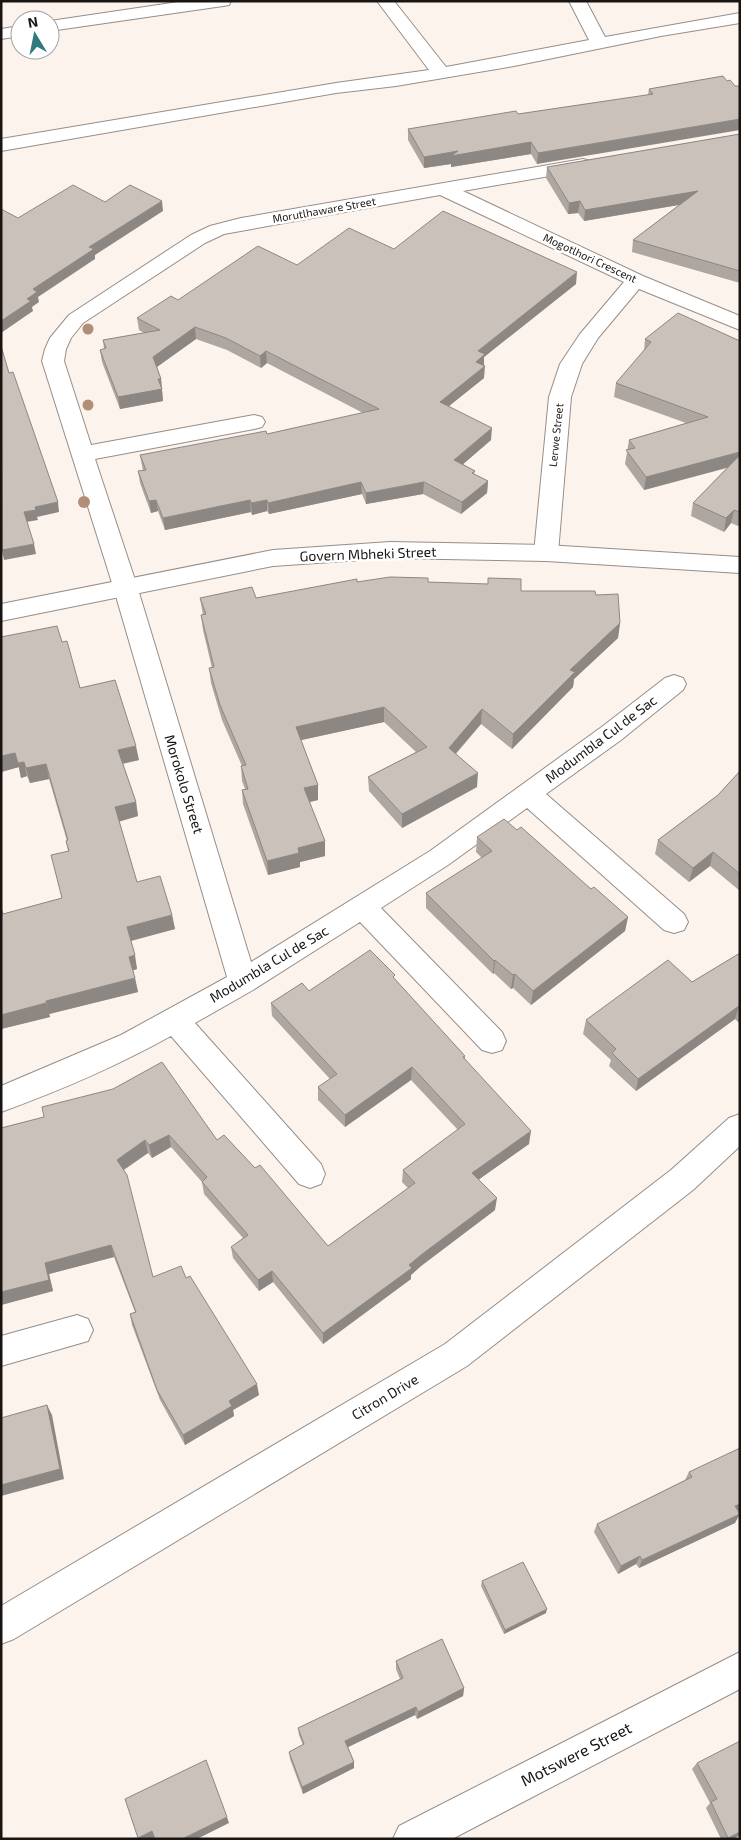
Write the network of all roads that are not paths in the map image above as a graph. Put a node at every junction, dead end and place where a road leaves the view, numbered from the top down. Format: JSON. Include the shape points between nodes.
{"nodes":[{"id":1,"x":223,"y":1,"type":"edge"},
{"id":2,"x":385,"y":1,"type":"edge"},
{"id":3,"x":577,"y":1,"type":"edge"},
{"id":4,"x":740,"y":18,"type":"edge"},
{"id":5,"x":60,"y":25,"type":"edge"},
{"id":6,"x":600,"y":44,"type":"junction"},
{"id":7,"x":441,"y":73,"type":"junction"},
{"id":8,"x":1,"y":145,"type":"edge"},
{"id":9,"x":606,"y":161,"type":"edge"},
{"id":10,"x":442,"y":189,"type":"junction"},
{"id":11,"x":636,"y":280,"type":"junction"},
{"id":12,"x":740,"y":324,"type":"edge"},
{"id":13,"x":254,"y":422,"type":"dead end"},
{"id":14,"x":82,"y":454,"type":"junction"},
{"id":15,"x":546,"y":553,"type":"junction"},
{"id":16,"x":740,"y":565,"type":"edge"},
{"id":17,"x":125,"y":586,"type":"junction"},
{"id":18,"x":1,"y":612,"type":"edge"},
{"id":19,"x":674,"y":684,"type":"dead end"},
{"id":20,"x":528,"y":794,"type":"junction"},
{"id":21,"x":362,"y":906,"type":"junction"},
{"id":22,"x":674,"y":922,"type":"dead end"},
{"id":23,"x":243,"y":982,"type":"junction"},
{"id":24,"x":174,"y":1019,"type":"junction"},
{"id":25,"x":492,"y":1041,"type":"dead end"},
{"id":26,"x":1,"y":1099,"type":"edge"},
{"id":27,"x":740,"y":1127,"type":"edge"},
{"id":28,"x":310,"y":1174,"type":"dead end"},
{"id":29,"x":77,"y":1330,"type":"dead end"},
{"id":30,"x":1,"y":1352,"type":"edge"},
{"id":31,"x":1,"y":1626,"type":"edge"},
{"id":32,"x":740,"y":1670,"type":"edge"},
{"id":33,"x":412,"y":1839,"type":"edge"}],
"edges":[{"from":1,"to":5,"type":"street"},
{"from":2,"to":7,"type":"street"},
{"from":3,"to":6,"type":"street"},
{"from":4,"to":6,"type":"street"},
{"from":6,"to":7,"type":"street"},
{"from":7,"to":8,"type":"street"},
{"from":9,"to":10,"type":"street","name":"Morutlhaware Street"},
{"from":10,"to":11,"type":"street","name":"Mogotlhori Crescent"},
{"from":10,"to":14,"type":"street","name":"Morutlhaware Street","via":[[216,230],[76,319],[62,335],[54,350],[53,361]]},
{"from":11,"to":12,"type":"street","name":"Mogotlhori Crescent"},
{"from":11,"to":15,"type":"street","name":"Lerwe Street","via":[[590,334],[571,364],[560,397]]},
{"from":13,"to":14,"type":"street"},
{"from":14,"to":17,"type":"street","name":"Morutlhaware Street"},
{"from":15,"to":16,"type":"street","name":"Govern Mbheki Street"},
{"from":15,"to":17,"type":"street","name":"Govern Mbheki Street","via":[[390,550],[272,558]]},
{"from":17,"to":18,"type":"street","name":"Govern Mbheki Street"},
{"from":17,"to":23,"type":"street","name":"Morokolo Street"},
{"from":19,"to":20,"type":"street","name":"Modumbla Cul de Sac"},
{"from":20,"to":21,"type":"street","name":"Modumbla Cul de Sac","via":[[439,858]]},
{"from":20,"to":22,"type":"street"},
{"from":21,"to":23,"type":"street","name":"Modumbla Cul de Sac"},
{"from":21,"to":25,"type":"street"},
{"from":23,"to":24,"type":"street","name":"Modumbla Cul de Sac"},
{"from":24,"to":26,"type":"street","name":"Modumbla Cul de Sac","via":[[131,1044]]},
{"from":24,"to":28,"type":"street"},
{"from":27,"to":31,"type":"street","name":"Citron Drive","via":[[682,1180],[456,1355]]},
{"from":29,"to":30,"type":"street"},
{"from":32,"to":33,"type":"street","name":"Motswere Street"}]}
